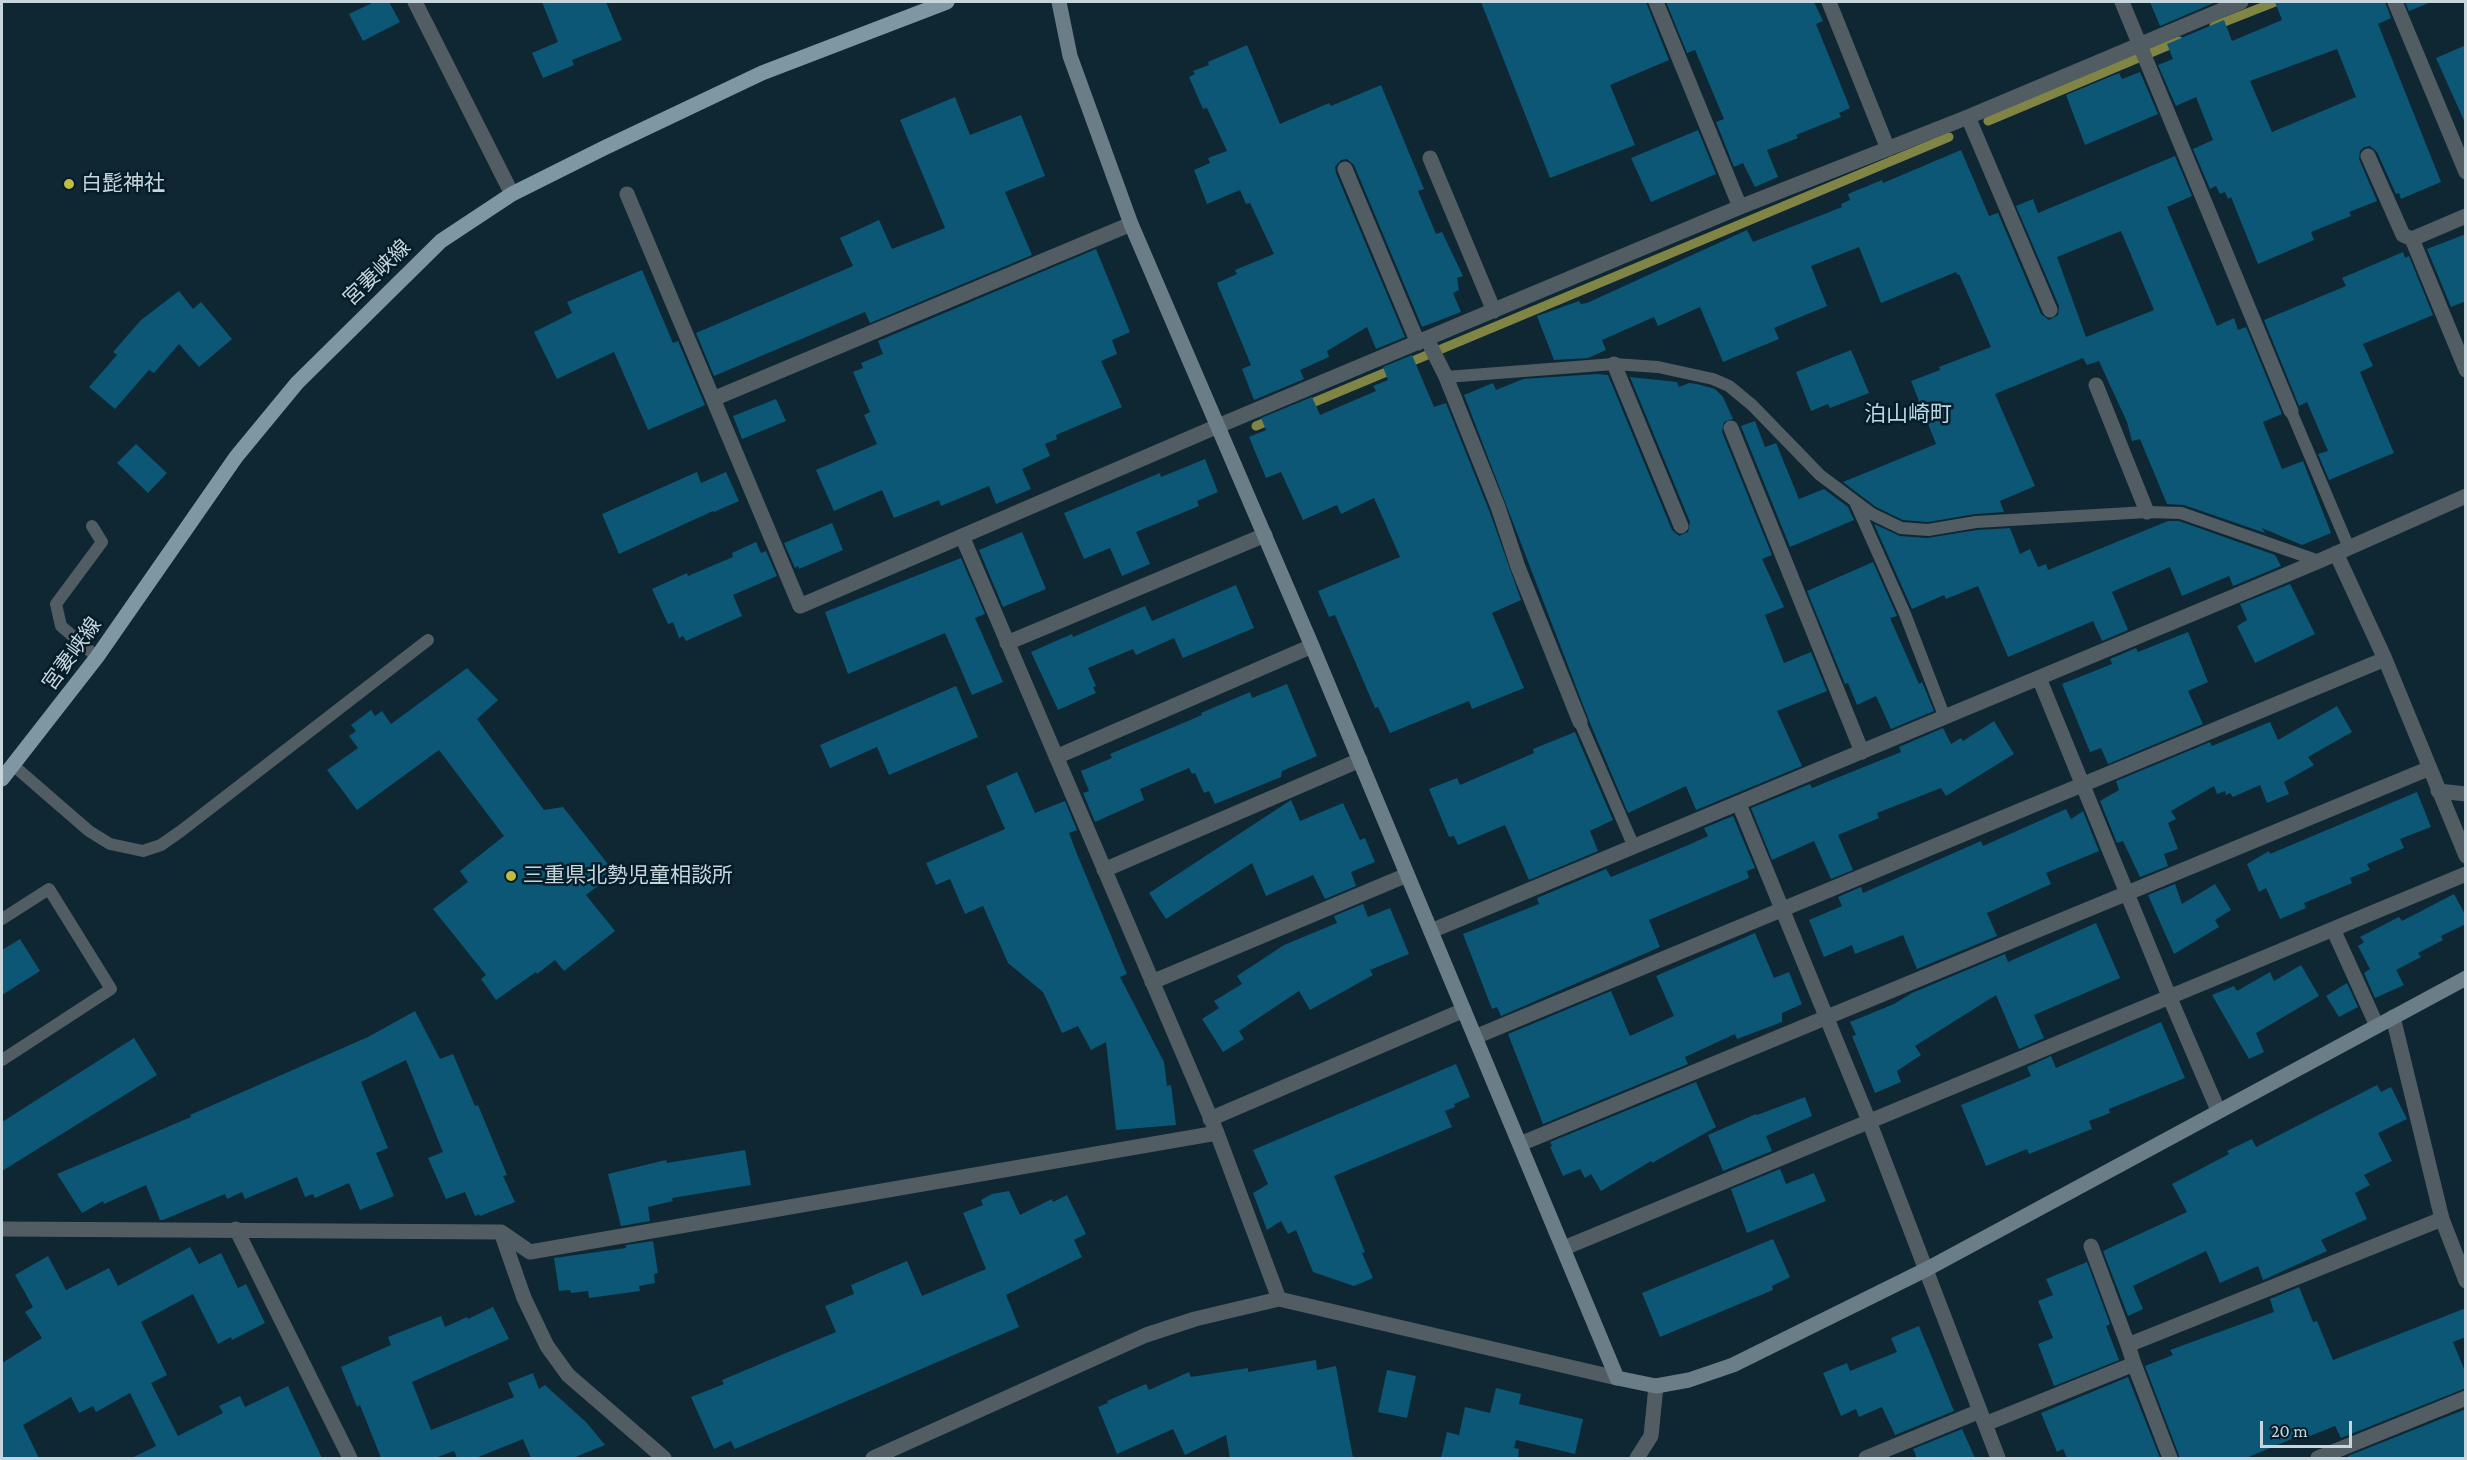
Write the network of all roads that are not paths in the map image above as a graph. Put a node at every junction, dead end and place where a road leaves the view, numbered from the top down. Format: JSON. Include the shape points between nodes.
{"nodes":[{"id":1,"x":415,"y":2,"type":"edge"},
{"id":2,"x":947,"y":2,"type":"edge"},
{"id":3,"x":1059,"y":2,"type":"edge"},
{"id":4,"x":1656,"y":2,"type":"edge"},
{"id":5,"x":1828,"y":2,"type":"edge"},
{"id":6,"x":2122,"y":2,"type":"edge"},
{"id":7,"x":2241,"y":2,"type":"edge"},
{"id":8,"x":2395,"y":2,"type":"edge"},
{"id":9,"x":2140,"y":45,"type":"junction"},
{"id":10,"x":1968,"y":117,"type":"junction"},
{"id":11,"x":1888,"y":149,"type":"junction"},
{"id":12,"x":2368,"y":156,"type":"dead end"},
{"id":13,"x":1430,"y":158,"type":"dead end"},
{"id":14,"x":1346,"y":169,"type":"dead end"},
{"id":15,"x":2466,"y":172,"type":"edge"},
{"id":16,"x":512,"y":194,"type":"junction"},
{"id":17,"x":627,"y":194,"type":"dead end"},
{"id":18,"x":1740,"y":207,"type":"junction"},
{"id":19,"x":2466,"y":216,"type":"edge"},
{"id":20,"x":1131,"y":224,"type":"junction"},
{"id":21,"x":2412,"y":239,"type":"junction"},
{"id":22,"x":2050,"y":310,"type":"dead end"},
{"id":23,"x":1494,"y":311,"type":"junction"},
{"id":24,"x":1428,"y":345,"type":"junction"},
{"id":25,"x":1614,"y":364,"type":"junction"},
{"id":26,"x":2466,"y":370,"type":"edge"},
{"id":27,"x":1446,"y":377,"type":"junction"},
{"id":28,"x":2096,"y":385,"type":"dead end"},
{"id":29,"x":713,"y":399,"type":"junction"},
{"id":30,"x":2291,"y":411,"type":"joint"},
{"id":31,"x":1218,"y":426,"type":"junction"},
{"id":32,"x":1731,"y":428,"type":"dead end"},
{"id":33,"x":2466,"y":496,"type":"edge"},
{"id":34,"x":1855,"y":500,"type":"junction"},
{"id":35,"x":2146,"y":512,"type":"junction"},
{"id":36,"x":92,"y":526,"type":"dead end"},
{"id":37,"x":1681,"y":526,"type":"dead end"},
{"id":38,"x":1265,"y":535,"type":"junction"},
{"id":39,"x":962,"y":536,"type":"junction"},
{"id":40,"x":2343,"y":550,"type":"junction"},
{"id":41,"x":2319,"y":561,"type":"junction"},
{"id":42,"x":428,"y":640,"type":"dead end"},
{"id":43,"x":1007,"y":643,"type":"junction"},
{"id":44,"x":1312,"y":646,"type":"junction"},
{"id":45,"x":97,"y":657,"type":"junction"},
{"id":46,"x":2385,"y":659,"type":"junction"},
{"id":47,"x":2039,"y":678,"type":"junction"},
{"id":48,"x":1945,"y":718,"type":"junction"},
{"id":49,"x":1580,"y":722,"type":"joint"},
{"id":50,"x":1862,"y":752,"type":"junction"},
{"id":51,"x":1056,"y":758,"type":"junction"},
{"id":52,"x":1360,"y":759,"type":"junction"},
{"id":53,"x":14,"y":766,"type":"junction"},
{"id":54,"x":2430,"y":768,"type":"junction"},
{"id":55,"x":2,"y":779,"type":"edge"},
{"id":56,"x":2082,"y":786,"type":"junction"},
{"id":57,"x":2438,"y":791,"type":"junction"},
{"id":58,"x":2466,"y":794,"type":"edge"},
{"id":59,"x":1739,"y":804,"type":"junction"},
{"id":60,"x":1634,"y":847,"type":"junction"},
{"id":61,"x":2466,"y":856,"type":"edge"},
{"id":62,"x":1104,"y":870,"type":"junction"},
{"id":63,"x":2466,"y":874,"type":"edge"},
{"id":64,"x":1407,"y":875,"type":"junction"},
{"id":65,"x":2126,"y":892,"type":"junction"},
{"id":66,"x":1782,"y":908,"type":"junction"},
{"id":67,"x":2,"y":920,"type":"edge"},
{"id":68,"x":2332,"y":929,"type":"junction"},
{"id":69,"x":1431,"y":931,"type":"junction"},
{"id":70,"x":2466,"y":978,"type":"edge"},
{"id":71,"x":1152,"y":982,"type":"junction"},
{"id":72,"x":2169,"y":996,"type":"junction"},
{"id":73,"x":1464,"y":1010,"type":"junction"},
{"id":74,"x":1827,"y":1017,"type":"junction"},
{"id":75,"x":2393,"y":1017,"type":"junction"},
{"id":76,"x":2377,"y":1026,"type":"junction"},
{"id":77,"x":1475,"y":1037,"type":"junction"},
{"id":78,"x":2,"y":1060,"type":"edge"},
{"id":79,"x":2218,"y":1110,"type":"junction"},
{"id":80,"x":1210,"y":1119,"type":"junction"},
{"id":81,"x":1869,"y":1121,"type":"junction"},
{"id":82,"x":1217,"y":1133,"type":"junction"},
{"id":83,"x":1520,"y":1144,"type":"junction"},
{"id":84,"x":2442,"y":1218,"type":"junction"},
{"id":85,"x":2,"y":1229,"type":"edge"},
{"id":86,"x":236,"y":1229,"type":"junction"},
{"id":87,"x":501,"y":1232,"type":"junction"},
{"id":88,"x":2091,"y":1246,"type":"dead end"},
{"id":89,"x":1564,"y":1248,"type":"junction"},
{"id":90,"x":1927,"y":1269,"type":"junction"},
{"id":91,"x":2466,"y":1281,"type":"edge"},
{"id":92,"x":1279,"y":1299,"type":"junction"},
{"id":93,"x":2128,"y":1345,"type":"junction"},
{"id":94,"x":2134,"y":1364,"type":"junction"},
{"id":95,"x":1617,"y":1377,"type":"junction"},
{"id":96,"x":1656,"y":1386,"type":"junction"},
{"id":97,"x":2466,"y":1398,"type":"edge"},
{"id":98,"x":1983,"y":1418,"type":"junction"},
{"id":99,"x":350,"y":1458,"type":"edge"},
{"id":100,"x":664,"y":1458,"type":"edge"},
{"id":101,"x":873,"y":1458,"type":"edge"},
{"id":102,"x":1637,"y":1458,"type":"edge"},
{"id":103,"x":1866,"y":1458,"type":"edge"},
{"id":104,"x":1998,"y":1458,"type":"edge"},
{"id":105,"x":2170,"y":1458,"type":"edge"},
{"id":106,"x":2318,"y":1458,"type":"edge"}],
"edges":[{"from":1,"to":16,"type":"street"},
{"from":2,"to":16,"type":"main road","name":"宮妻峡線","via":[[762,73]]},
{"from":3,"to":20,"type":"street","via":[[1070,56]]},
{"from":4,"to":18,"type":"street"},
{"from":5,"to":11,"type":"street"},
{"from":6,"to":9,"type":"street"},
{"from":7,"to":9,"type":"street"},
{"from":8,"to":15,"type":"street"},
{"from":9,"to":10,"type":"street"},
{"from":9,"to":30,"type":"street"},
{"from":10,"to":11,"type":"street"},
{"from":10,"to":22,"type":"street"},
{"from":11,"to":18,"type":"street"},
{"from":12,"to":21,"type":"street","via":[[2403,235]]},
{"from":13,"to":23,"type":"street"},
{"from":14,"to":24,"type":"street"},
{"from":16,"to":45,"type":"main road","name":"宮妻峡線","via":[[441,241],[297,383],[236,458]]},
{"from":17,"to":29,"type":"street"},
{"from":18,"to":23,"type":"street"},
{"from":19,"to":21,"type":"street"},
{"from":20,"to":29,"type":"street"},
{"from":20,"to":31,"type":"street"},
{"from":21,"to":26,"type":"street"},
{"from":23,"to":24,"type":"street"},
{"from":24,"to":27,"type":"street"},
{"from":24,"to":31,"type":"street"},
{"from":25,"to":27,"type":"lane"},
{"from":25,"to":34,"type":"lane","via":[[1658,367],[1730,386],[1820,475]]},
{"from":25,"to":37,"type":"street"},
{"from":27,"to":49,"type":"street"},
{"from":28,"to":35,"type":"street"},
{"from":29,"to":39,"type":"street","via":[[800,606]]},
{"from":30,"to":40,"type":"lane"},
{"from":31,"to":38,"type":"street"},
{"from":31,"to":39,"type":"street"},
{"from":32,"to":50,"type":"street"},
{"from":33,"to":40,"type":"street"},
{"from":34,"to":35,"type":"lane","via":[[1872,514],[1901,528],[1928,530],[1976,522]]},
{"from":34,"to":48,"type":"lane"},
{"from":35,"to":41,"type":"lane","via":[[2181,513]]},
{"from":36,"to":45,"type":"lane","via":[[102,543],[56,604],[61,626]]},
{"from":38,"to":43,"type":"street"},
{"from":38,"to":44,"type":"street"},
{"from":39,"to":43,"type":"street"},
{"from":40,"to":41,"type":"street"},
{"from":40,"to":46,"type":"street"},
{"from":41,"to":47,"type":"street"},
{"from":42,"to":53,"type":"lane","via":[[181,831],[161,845],[143,851],[110,844],[89,831]]},
{"from":43,"to":51,"type":"street"},
{"from":44,"to":51,"type":"street"},
{"from":44,"to":52,"type":"street"},
{"from":45,"to":53,"type":"main road","name":"宮妻峡線"},
{"from":46,"to":54,"type":"street"},
{"from":46,"to":56,"type":"street"},
{"from":47,"to":48,"type":"street"},
{"from":47,"to":56,"type":"street"},
{"from":48,"to":50,"type":"street"},
{"from":49,"to":60,"type":"lane"},
{"from":50,"to":59,"type":"street"},
{"from":51,"to":62,"type":"street"},
{"from":52,"to":62,"type":"street"},
{"from":52,"to":64,"type":"street"},
{"from":53,"to":55,"type":"main road","name":"宮妻峡線"},
{"from":54,"to":57,"type":"street"},
{"from":54,"to":65,"type":"street"},
{"from":56,"to":65,"type":"street"},
{"from":56,"to":66,"type":"street"},
{"from":57,"to":58,"type":"street"},
{"from":57,"to":61,"type":"street"},
{"from":59,"to":60,"type":"street"},
{"from":59,"to":66,"type":"street"},
{"from":60,"to":69,"type":"street"},
{"from":62,"to":71,"type":"street"},
{"from":63,"to":68,"type":"street"},
{"from":64,"to":69,"type":"street"},
{"from":64,"to":71,"type":"street"},
{"from":65,"to":72,"type":"street"},
{"from":65,"to":74,"type":"street"},
{"from":66,"to":74,"type":"street"},
{"from":66,"to":77,"type":"street"},
{"from":67,"to":78,"type":"lane","via":[[49,889],[111,989]]},
{"from":68,"to":72,"type":"street"},
{"from":68,"to":76,"type":"street"},
{"from":69,"to":73,"type":"street"},
{"from":70,"to":75,"type":"street"},
{"from":71,"to":80,"type":"street"},
{"from":72,"to":79,"type":"street"},
{"from":72,"to":81,"type":"street"},
{"from":73,"to":77,"type":"street"},
{"from":73,"to":80,"type":"street"},
{"from":74,"to":81,"type":"street"},
{"from":74,"to":83,"type":"street"},
{"from":75,"to":76,"type":"street"},
{"from":75,"to":84,"type":"street"},
{"from":76,"to":79,"type":"street"},
{"from":77,"to":83,"type":"street"},
{"from":79,"to":90,"type":"street"},
{"from":80,"to":82,"type":"street"},
{"from":81,"to":89,"type":"street"},
{"from":81,"to":90,"type":"street"},
{"from":82,"to":87,"type":"street","via":[[530,1252]]},
{"from":82,"to":92,"type":"street"},
{"from":83,"to":89,"type":"street"},
{"from":84,"to":91,"type":"street"},
{"from":84,"to":93,"type":"street"},
{"from":85,"to":86,"type":"street"},
{"from":86,"to":87,"type":"street"},
{"from":86,"to":99,"type":"street"},
{"from":87,"to":100,"type":"street","via":[[524,1298],[547,1346],[568,1375]]},
{"from":88,"to":93,"type":"street"},
{"from":89,"to":95,"type":"street"},
{"from":90,"to":96,"type":"street","via":[[1733,1365]]},
{"from":90,"to":98,"type":"street"},
{"from":92,"to":95,"type":"street"},
{"from":92,"to":101,"type":"street","via":[[1146,1335]]},
{"from":93,"to":94,"type":"street"},
{"from":94,"to":98,"type":"street"},
{"from":94,"to":105,"type":"street"},
{"from":95,"to":96,"type":"street"},
{"from":96,"to":102,"type":"street","via":[[1651,1436]]},
{"from":97,"to":106,"type":"street"},
{"from":98,"to":103,"type":"street"},
{"from":98,"to":104,"type":"street"}]}
